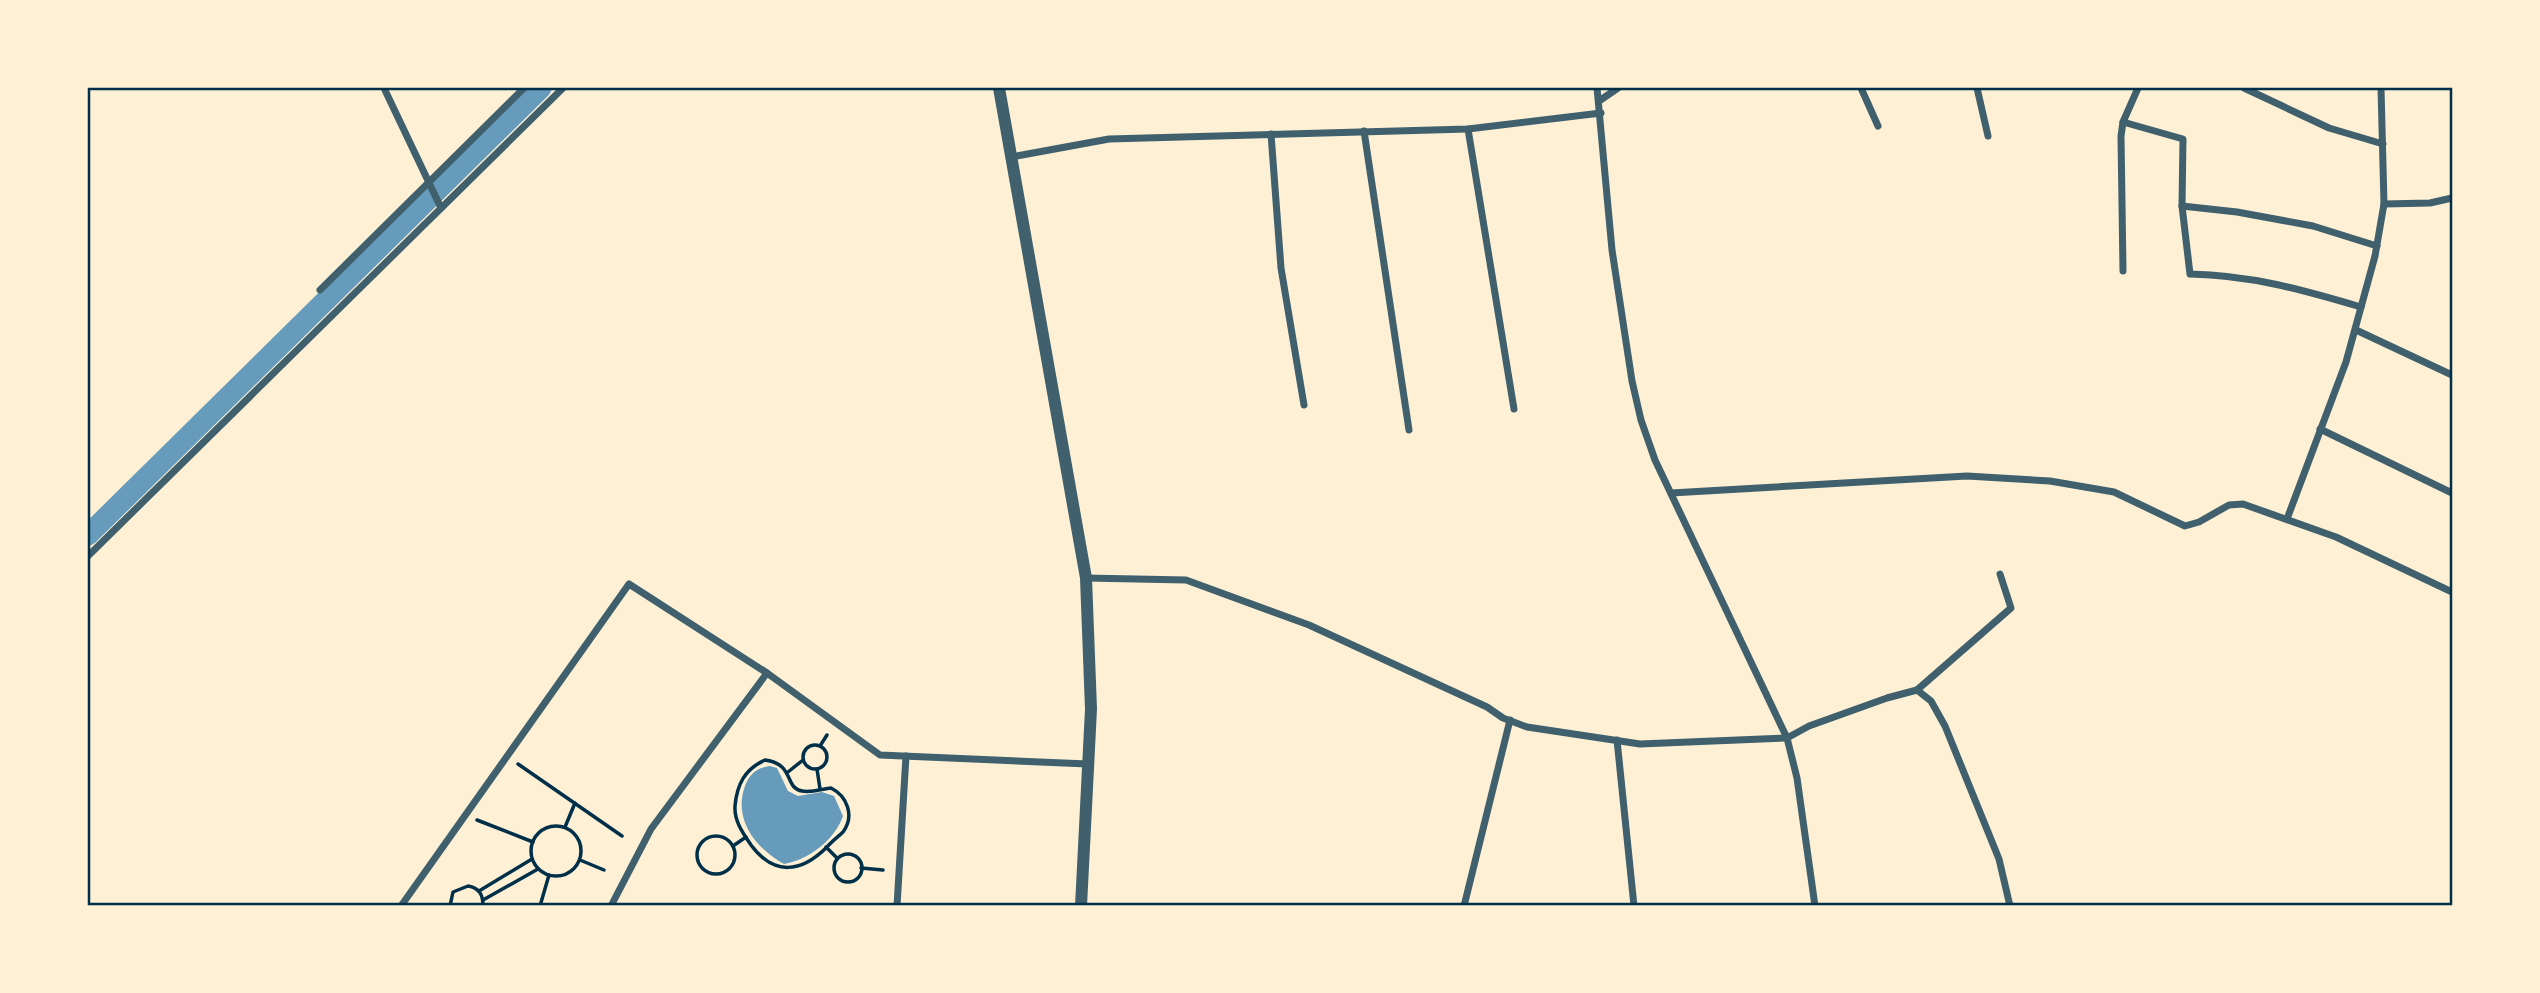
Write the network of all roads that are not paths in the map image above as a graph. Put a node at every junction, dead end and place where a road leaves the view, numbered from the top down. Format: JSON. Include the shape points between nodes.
{"nodes":[{"id":1,"x":384,"y":88,"type":"edge"},
{"id":2,"x":524,"y":88,"type":"edge"},
{"id":3,"x":563,"y":88,"type":"edge"},
{"id":4,"x":999,"y":88,"type":"edge"},
{"id":5,"x":1597,"y":88,"type":"edge"},
{"id":6,"x":1618,"y":88,"type":"edge"},
{"id":7,"x":1861,"y":88,"type":"edge"},
{"id":8,"x":1977,"y":88,"type":"edge"},
{"id":9,"x":2138,"y":88,"type":"edge"},
{"id":10,"x":2244,"y":88,"type":"edge"},
{"id":11,"x":2381,"y":88,"type":"edge"},
{"id":12,"x":1599,"y":101,"type":"junction"},
{"id":13,"x":1601,"y":113,"type":"junction"},
{"id":14,"x":2123,"y":122,"type":"junction"},
{"id":15,"x":1878,"y":126,"type":"dead end"},
{"id":16,"x":1468,"y":129,"type":"junction"},
{"id":17,"x":1364,"y":131,"type":"junction"},
{"id":18,"x":1270,"y":134,"type":"junction"},
{"id":19,"x":1988,"y":136,"type":"dead end"},
{"id":20,"x":2383,"y":144,"type":"junction"},
{"id":21,"x":1011,"y":157,"type":"junction"},
{"id":22,"x":428,"y":181,"type":"junction"},
{"id":23,"x":2452,"y":198,"type":"edge"},
{"id":24,"x":2384,"y":204,"type":"junction"},
{"id":25,"x":2182,"y":206,"type":"junction"},
{"id":26,"x":441,"y":208,"type":"junction"},
{"id":27,"x":2376,"y":246,"type":"junction"},
{"id":28,"x":2123,"y":271,"type":"dead end"},
{"id":29,"x":320,"y":290,"type":"dead end"},
{"id":30,"x":2361,"y":307,"type":"junction"},
{"id":31,"x":2356,"y":330,"type":"junction"},
{"id":32,"x":2452,"y":375,"type":"edge"},
{"id":33,"x":1304,"y":405,"type":"dead end"},
{"id":34,"x":1514,"y":409,"type":"dead end"},
{"id":35,"x":2320,"y":429,"type":"junction"},
{"id":36,"x":1409,"y":430,"type":"dead end"},
{"id":37,"x":1671,"y":493,"type":"junction"},
{"id":38,"x":2452,"y":493,"type":"edge"},
{"id":39,"x":2287,"y":519,"type":"junction"},
{"id":40,"x":88,"y":556,"type":"edge"},
{"id":41,"x":2000,"y":574,"type":"dead end"},
{"id":42,"x":1086,"y":578,"type":"junction"},
{"id":43,"x":2452,"y":592,"type":"edge"},
{"id":44,"x":767,"y":674,"type":"junction"},
{"id":45,"x":1917,"y":690,"type":"junction"},
{"id":46,"x":1510,"y":720,"type":"junction"},
{"id":47,"x":1787,"y":738,"type":"junction"},
{"id":48,"x":1617,"y":740,"type":"junction"},
{"id":49,"x":906,"y":756,"type":"junction"},
{"id":50,"x":1088,"y":764,"type":"junction"},
{"id":51,"x":401,"y":905,"type":"edge"},
{"id":52,"x":611,"y":905,"type":"edge"},
{"id":53,"x":897,"y":905,"type":"edge"},
{"id":54,"x":1081,"y":905,"type":"edge"},
{"id":55,"x":1465,"y":905,"type":"edge"},
{"id":56,"x":1634,"y":905,"type":"edge"},
{"id":57,"x":1815,"y":905,"type":"edge"},
{"id":58,"x":2010,"y":905,"type":"edge"}],
"edges":[{"from":1,"to":22,"type":"street"},
{"from":2,"to":22,"type":"street"},
{"from":3,"to":26,"type":"street"},
{"from":4,"to":21,"type":"street"},
{"from":5,"to":12,"type":"street"},
{"from":6,"to":12,"type":"street"},
{"from":7,"to":15,"type":"street"},
{"from":8,"to":19,"type":"street"},
{"from":9,"to":14,"type":"street"},
{"from":10,"to":20,"type":"street","via":[[2329,128]]},
{"from":11,"to":20,"type":"street"},
{"from":12,"to":13,"type":"street"},
{"from":13,"to":16,"type":"street"},
{"from":13,"to":37,"type":"street","via":[[1612,250],[1632,381],[1644,430]]},
{"from":14,"to":25,"type":"street","via":[[2183,139]]},
{"from":14,"to":28,"type":"street"},
{"from":16,"to":17,"type":"street"},
{"from":16,"to":34,"type":"street"},
{"from":17,"to":18,"type":"street"},
{"from":17,"to":36,"type":"street"},
{"from":18,"to":21,"type":"street","via":[[1109,138]]},
{"from":18,"to":33,"type":"street","via":[[1281,268]]},
{"from":20,"to":24,"type":"street"},
{"from":21,"to":42,"type":"street"},
{"from":22,"to":26,"type":"street"},
{"from":22,"to":29,"type":"street"},
{"from":23,"to":24,"type":"street"},
{"from":24,"to":27,"type":"street"},
{"from":25,"to":27,"type":"street","via":[[2313,226]]},
{"from":25,"to":30,"type":"street","via":[[2190,274],[2227,275],[2293,287]]},
{"from":26,"to":40,"type":"street"},
{"from":27,"to":30,"type":"street"},
{"from":30,"to":31,"type":"street"},
{"from":31,"to":32,"type":"street"},
{"from":31,"to":35,"type":"street"},
{"from":35,"to":38,"type":"street"},
{"from":35,"to":39,"type":"street"},
{"from":37,"to":39,"type":"street","via":[[1967,476],[2050,481],[2114,492],[2185,526],[2234,504]]},
{"from":37,"to":47,"type":"street"},
{"from":39,"to":43,"type":"street"},
{"from":41,"to":45,"type":"street","via":[[2011,608]]},
{"from":42,"to":46,"type":"street","via":[[1186,580],[1308,625]]},
{"from":42,"to":50,"type":"street","via":[[1091,697]]},
{"from":44,"to":49,"type":"street","via":[[880,755]]},
{"from":44,"to":51,"type":"street","via":[[629,584]]},
{"from":44,"to":52,"type":"street","via":[[652,829]]},
{"from":45,"to":47,"type":"street"},
{"from":45,"to":58,"type":"street","via":[[1931,701],[1945,726],[1999,859]]},
{"from":46,"to":48,"type":"street","via":[[1527,727]]},
{"from":46,"to":55,"type":"street"},
{"from":47,"to":48,"type":"street","via":[[1640,744]]},
{"from":47,"to":57,"type":"street"},
{"from":48,"to":56,"type":"street"},
{"from":49,"to":50,"type":"street"},
{"from":49,"to":53,"type":"street"},
{"from":50,"to":54,"type":"street"}]}
